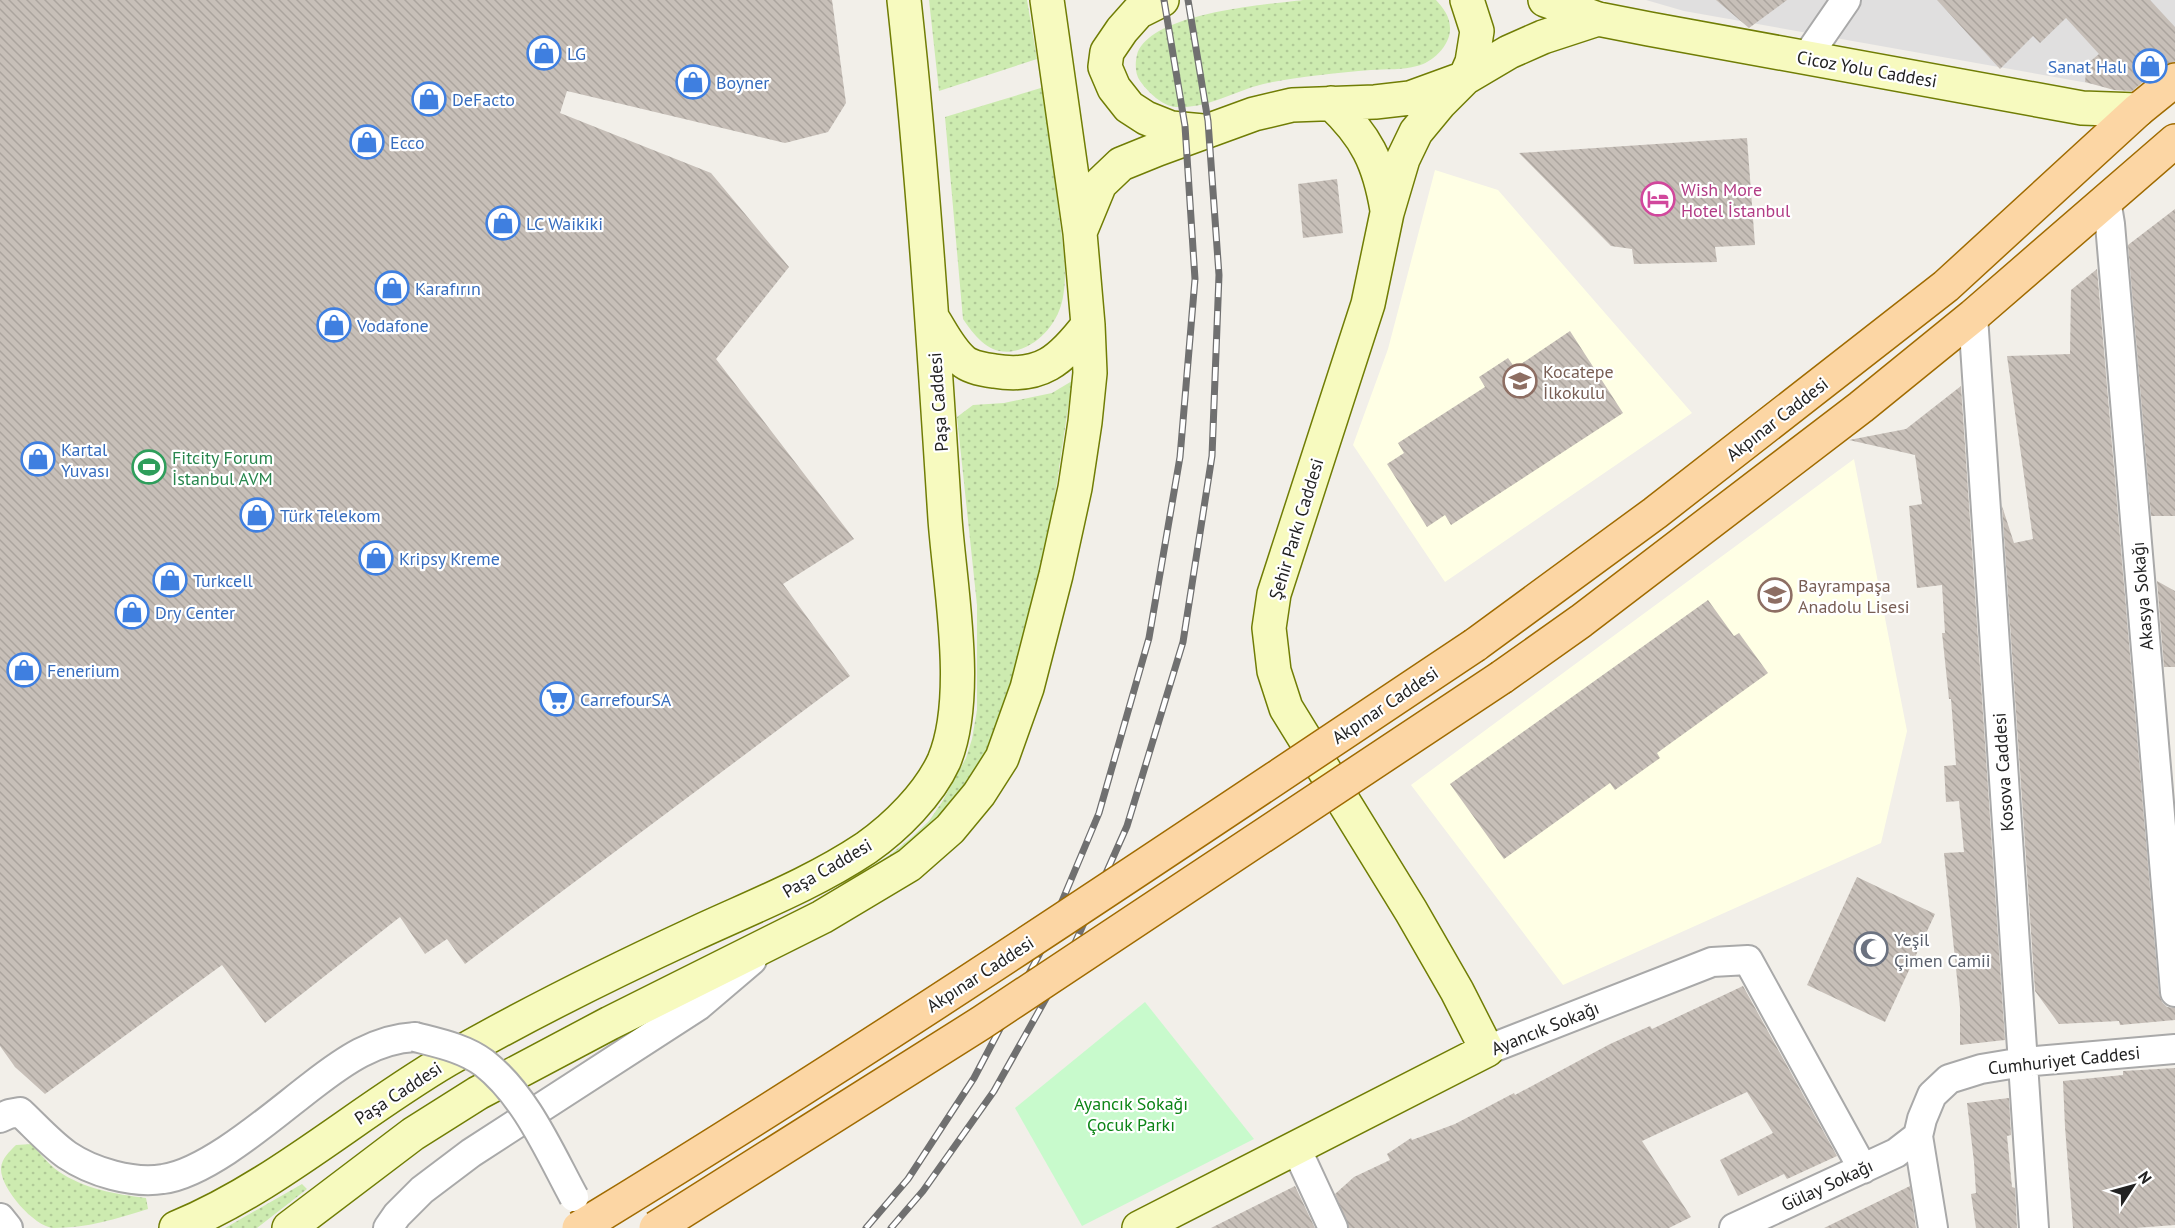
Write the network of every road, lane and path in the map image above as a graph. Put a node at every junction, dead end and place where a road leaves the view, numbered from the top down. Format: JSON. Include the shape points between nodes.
{"nodes":[{"id":1,"x":904,"y":0,"type":"edge"},
{"id":2,"x":1047,"y":0,"type":"edge"},
{"id":3,"x":1162,"y":0,"type":"edge"},
{"id":4,"x":1467,"y":0,"type":"edge"},
{"id":5,"x":1545,"y":0,"type":"edge"},
{"id":6,"x":1846,"y":0,"type":"edge"},
{"id":7,"x":1605,"y":10,"type":"edge"},
{"id":8,"x":1806,"y":58,"type":"junction"},
{"id":9,"x":1464,"y":78,"type":"junction"},
{"id":10,"x":2175,"y":80,"type":"edge"},
{"id":11,"x":1331,"y":103,"type":"junction"},
{"id":12,"x":2138,"y":110,"type":"junction"},
{"id":13,"x":2175,"y":112,"type":"edge"},
{"id":14,"x":1203,"y":131,"type":"junction"},
{"id":15,"x":2175,"y":141,"type":"edge"},
{"id":16,"x":2106,"y":200,"type":"junction"},
{"id":17,"x":1387,"y":213,"type":"junction"},
{"id":18,"x":1080,"y":233,"type":"junction"},
{"id":19,"x":1973,"y":316,"type":"junction"},
{"id":20,"x":932,"y":318,"type":"junction"},
{"id":21,"x":1088,"y":325,"type":"junction"},
{"id":22,"x":774,"y":942,"type":"junction"},
{"id":23,"x":2175,"y":992,"type":"edge"},
{"id":24,"x":2175,"y":1049,"type":"edge"},
{"id":25,"x":1487,"y":1050,"type":"junction"},
{"id":26,"x":2023,"y":1062,"type":"junction"},
{"id":27,"x":0,"y":1118,"type":"edge"},
{"id":28,"x":1918,"y":1136,"type":"junction"},
{"id":29,"x":1296,"y":1148,"type":"junction"},
{"id":30,"x":1863,"y":1169,"type":"junction"},
{"id":31,"x":577,"y":1212,"type":"edge"},
{"id":32,"x":0,"y":1218,"type":"edge"},
{"id":33,"x":8,"y":1228,"type":"edge"},
{"id":34,"x":176,"y":1228,"type":"edge"},
{"id":35,"x":289,"y":1228,"type":"edge"},
{"id":36,"x":388,"y":1228,"type":"edge"},
{"id":37,"x":590,"y":1228,"type":"edge"},
{"id":38,"x":656,"y":1228,"type":"edge"},
{"id":39,"x":1138,"y":1228,"type":"edge"},
{"id":40,"x":1333,"y":1228,"type":"edge"},
{"id":41,"x":1734,"y":1228,"type":"edge"},
{"id":42,"x":1933,"y":1228,"type":"edge"},
{"id":43,"x":2034,"y":1228,"type":"edge"}],
"edges":[{"from":1,"to":20,"type":"main road","name":"Paşa Caddesi"},
{"from":2,"to":18,"type":"main road"},
{"from":3,"to":14,"type":"main road","via":[[1138,12],[1122,30],[1107,52],[1105,67],[1114,88],[1129,107],[1171,128]]},
{"from":4,"to":9,"type":"main road","name":"Şehir Parkı Caddesi","via":[[1477,31],[1472,62]]},
{"from":5,"to":7,"type":"main road","name":"Cicoz Yolu Caddesi"},
{"from":6,"to":8,"type":"street"},
{"from":7,"to":8,"type":"main road","name":"Cicoz Yolu Caddesi"},
{"from":7,"to":9,"type":"main road","via":[[1509,52]]},
{"from":8,"to":12,"type":"main road","name":"Cicoz Yolu Caddesi","via":[[2082,108]]},
{"from":9,"to":11,"type":"main road","via":[[1410,98]]},
{"from":9,"to":17,"type":"main road","name":"Şehir Parkı Caddesi","via":[[1416,132],[1403,159]]},
{"from":10,"to":12,"type":"main road","name":"Akpınar Caddesi"},
{"from":11,"to":14,"type":"main road","via":[[1292,105]]},
{"from":11,"to":17,"type":"main road","name":"Şehir Parkı Caddesi","via":[[1349,120],[1372,155]]},
{"from":12,"to":13,"type":"main road"},
{"from":12,"to":31,"type":"main road","name":"Akpınar Caddesi","bridge":true,"via":[[1946,286],[1674,499],[1475,645],[867,1048],[697,1156]]},
{"from":14,"to":18,"type":"main road","via":[[1121,164],[1100,184]]},
{"from":15,"to":16,"type":"main road"},
{"from":16,"to":19,"type":"main road"},
{"from":16,"to":23,"type":"street","name":"Akasya Sokağı"},
{"from":17,"to":25,"type":"main road","name":"Şehir Parkı Caddesi","via":[[1368,303],[1274,594],[1269,628],[1274,671],[1286,708],[1411,910]]},
{"from":18,"to":21,"type":"main road"},
{"from":19,"to":26,"type":"street","name":"Kosova Caddesi"},
{"from":19,"to":38,"type":"main road","bridge":true,"via":[[1798,455],[1502,677],[981,1023]]},
{"from":20,"to":21,"type":"main road","via":[[964,362],[1014,374],[1032,372],[1056,359]]},
{"from":20,"to":34,"type":"main road","name":"Paşa Caddesi","via":[[957,685],[954,726],[943,762],[901,819],[836,868],[607,976],[447,1061],[254,1190]]},
{"from":21,"to":22,"type":"main road","via":[[1090,373],[1075,488],[1027,688],[1002,758],[950,829],[909,865]]},
{"from":22,"to":35,"type":"main road","via":[[478,1093],[413,1134]]},
{"from":22,"to":36,"type":"street","via":[[698,1006],[471,1153],[422,1190]]},
{"from":24,"to":26,"type":"street","name":"Cumhuriyet Caddesi"},
{"from":25,"to":29,"type":"main road","name":"Ayancık Sokağı"},
{"from":25,"to":30,"type":"street","name":"Ayancık Sokağı","via":[[1712,962],[1748,960]]},
{"from":26,"to":28,"type":"street","name":"Cumhuriyet Caddesi","via":[[1949,1079],[1932,1095]]},
{"from":26,"to":43,"type":"street","name":"Kosova Caddesi"},
{"from":27,"to":31,"type":"street","bridge":true,"via":[[20,1112],[66,1155],[98,1171],[162,1179],[190,1171],[243,1139],[365,1048],[415,1037],[449,1045],[483,1062],[505,1083],[527,1111]]},
{"from":28,"to":30,"type":"street","name":"Gülay Sokağı","via":[[1896,1153]]},
{"from":28,"to":42,"type":"street"},
{"from":29,"to":39,"type":"main road","name":"Ayancık Sokağı"},
{"from":29,"to":40,"type":"street"},
{"from":30,"to":41,"type":"street","name":"Gülay Sokağı"},
{"from":31,"to":37,"type":"street"},
{"from":32,"to":33,"type":"street"}]}
